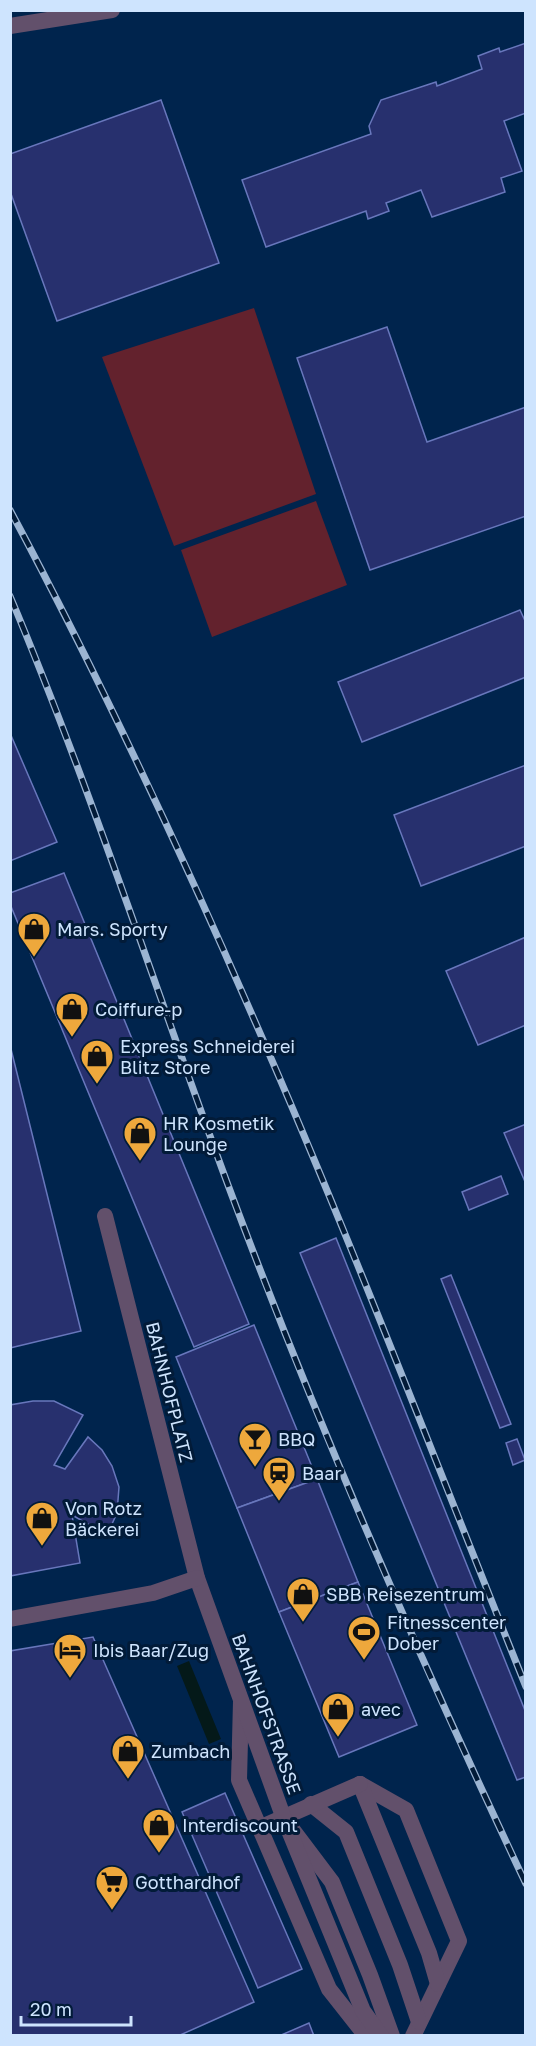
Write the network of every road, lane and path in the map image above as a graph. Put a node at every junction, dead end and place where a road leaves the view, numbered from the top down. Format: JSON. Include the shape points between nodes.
{"nodes":[{"id":1,"x":111,"y":10,"type":"edge"},
{"id":2,"x":10,"y":26,"type":"edge"},
{"id":3,"x":105,"y":1216,"type":"dead end"},
{"id":4,"x":197,"y":1578,"type":"junction"},
{"id":5,"x":10,"y":1619,"type":"edge"},
{"id":6,"x":241,"y":1700,"type":"junction"},
{"id":7,"x":360,"y":1784,"type":"junction"},
{"id":8,"x":311,"y":1804,"type":"junction"},
{"id":9,"x":283,"y":1816,"type":"junction"},
{"id":10,"x":259,"y":1828,"type":"junction"},
{"id":11,"x":438,"y":1984,"type":"junction"},
{"id":12,"x":416,"y":2029,"type":"edge"},
{"id":13,"x":366,"y":2036,"type":"edge"},
{"id":14,"x":381,"y":2036,"type":"edge"},
{"id":15,"x":392,"y":2036,"type":"edge"}],
"edges":[{"from":1,"to":2,"type":"street"},
{"from":3,"to":4,"type":"street","name":"BAHNHOFPLATZ"},
{"from":4,"to":5,"type":"street","via":[[153,1593]]},
{"from":4,"to":6,"type":"street","name":"BAHNHOFSTRASSE"},
{"from":6,"to":9,"type":"street","name":"BAHNHOFSTRASSE"},
{"from":6,"to":10,"type":"street","via":[[239,1780]]},
{"from":7,"to":8,"type":"street"},
{"from":7,"to":11,"type":"street"},
{"from":7,"to":11,"type":"street","via":[[406,1810],[459,1941]]},
{"from":8,"to":9,"type":"street"},
{"from":8,"to":12,"type":"street","via":[[346,1832],[400,1965]]},
{"from":9,"to":10,"type":"street"},
{"from":9,"to":14,"type":"street","name":"BAHNHOFSTRASSE","via":[[363,2011]]},
{"from":9,"to":15,"type":"street","via":[[332,1882]]},
{"from":10,"to":13,"type":"street","via":[[329,1989]]},
{"from":11,"to":12,"type":"street"}]}
